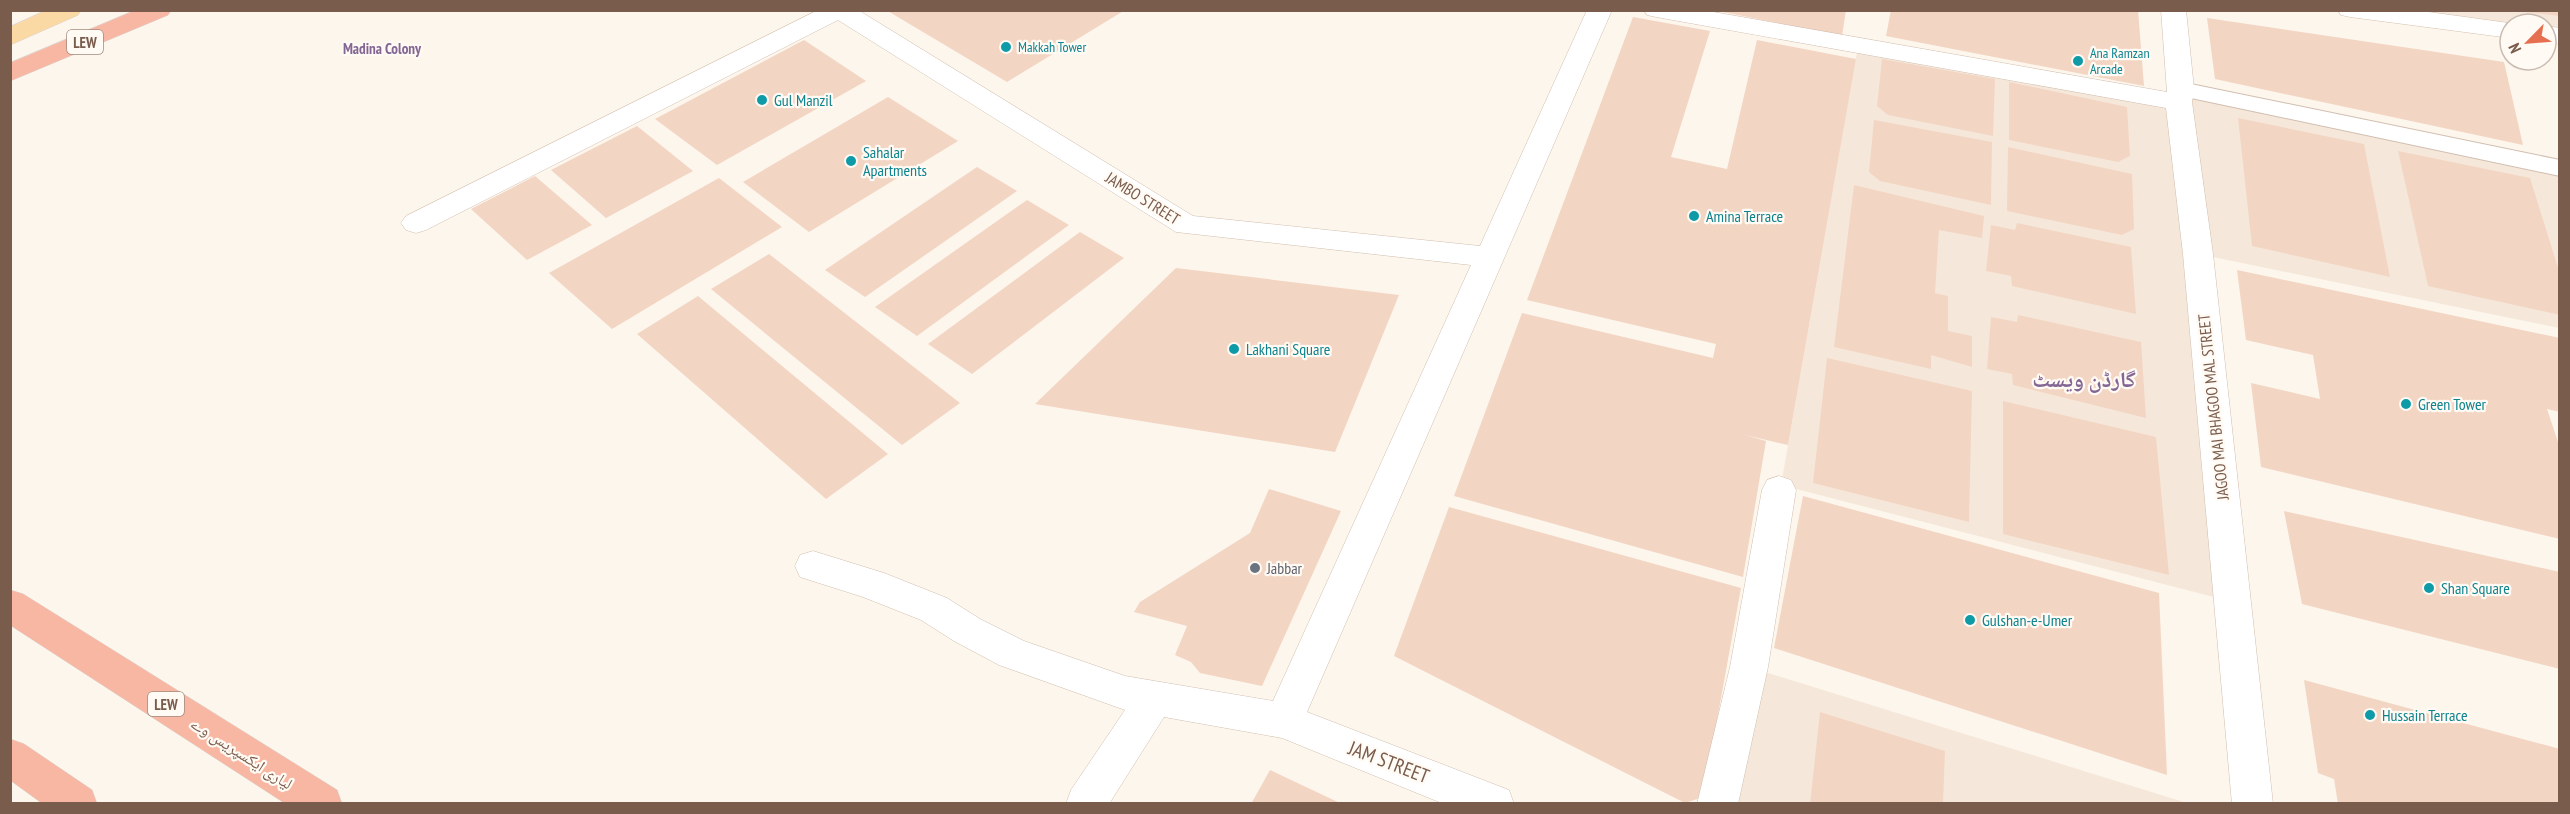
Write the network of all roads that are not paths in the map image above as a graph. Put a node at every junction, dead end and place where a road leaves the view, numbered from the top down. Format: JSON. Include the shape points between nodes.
{"nodes":[{"id":1,"x":42,"y":10,"type":"edge"},
{"id":2,"x":69,"y":10,"type":"edge"},
{"id":3,"x":159,"y":10,"type":"edge"},
{"id":4,"x":839,"y":10,"type":"edge"},
{"id":5,"x":1600,"y":10,"type":"edge"},
{"id":6,"x":1656,"y":10,"type":"edge"},
{"id":7,"x":2173,"y":10,"type":"edge"},
{"id":8,"x":2349,"y":10,"type":"edge"},
{"id":9,"x":10,"y":21,"type":"edge"},
{"id":10,"x":2498,"y":29,"type":"edge"},
{"id":11,"x":10,"y":37,"type":"edge"},
{"id":12,"x":10,"y":73,"type":"edge"},
{"id":13,"x":2180,"y":96,"type":"junction"},
{"id":14,"x":2559,"y":168,"type":"edge"},
{"id":15,"x":416,"y":223,"type":"dead end"},
{"id":16,"x":1489,"y":257,"type":"junction"},
{"id":17,"x":1779,"y":490,"type":"dead end"},
{"id":18,"x":813,"y":566,"type":"dead end"},
{"id":19,"x":10,"y":605,"type":"edge"},
{"id":20,"x":1155,"y":698,"type":"junction"},
{"id":21,"x":1284,"y":721,"type":"junction"},
{"id":22,"x":10,"y":757,"type":"edge"},
{"id":23,"x":77,"y":804,"type":"edge"},
{"id":24,"x":321,"y":804,"type":"edge"},
{"id":25,"x":1086,"y":804,"type":"edge"},
{"id":26,"x":1494,"y":804,"type":"edge"},
{"id":27,"x":1717,"y":804,"type":"edge"},
{"id":28,"x":2253,"y":804,"type":"edge"}],
"edges":[{"from":1,"to":9,"type":"main road"},
{"from":2,"to":11,"type":"main road"},
{"from":3,"to":12,"type":"highway","number":"LEW"},
{"from":4,"to":15,"type":"street"},
{"from":4,"to":16,"type":"street","name":"JAMBO STREET","via":[[1186,225]]},
{"from":5,"to":16,"type":"street"},
{"from":6,"to":13,"type":"street"},
{"from":7,"to":13,"type":"street","name":"JAGOO MAI BHAGOO MAL STREET"},
{"from":8,"to":10,"type":"street"},
{"from":13,"to":14,"type":"lane"},
{"from":13,"to":28,"type":"street","name":"JAGOO MAI BHAGOO MAL STREET"},
{"from":16,"to":21,"type":"street"},
{"from":17,"to":27,"type":"street","via":[[1749,667]]},
{"from":18,"to":20,"type":"street","name":"JAM STREET","via":[[934,609],[1012,653],[1125,693]]},
{"from":19,"to":24,"type":"highway","name":"لیاری ایکسپریس وے","number":"LEW"},
{"from":20,"to":21,"type":"street","name":"JAM STREET"},
{"from":20,"to":25,"type":"street"},
{"from":21,"to":26,"type":"street","name":"JAM STREET"},
{"from":22,"to":23,"type":"highway"}]}
